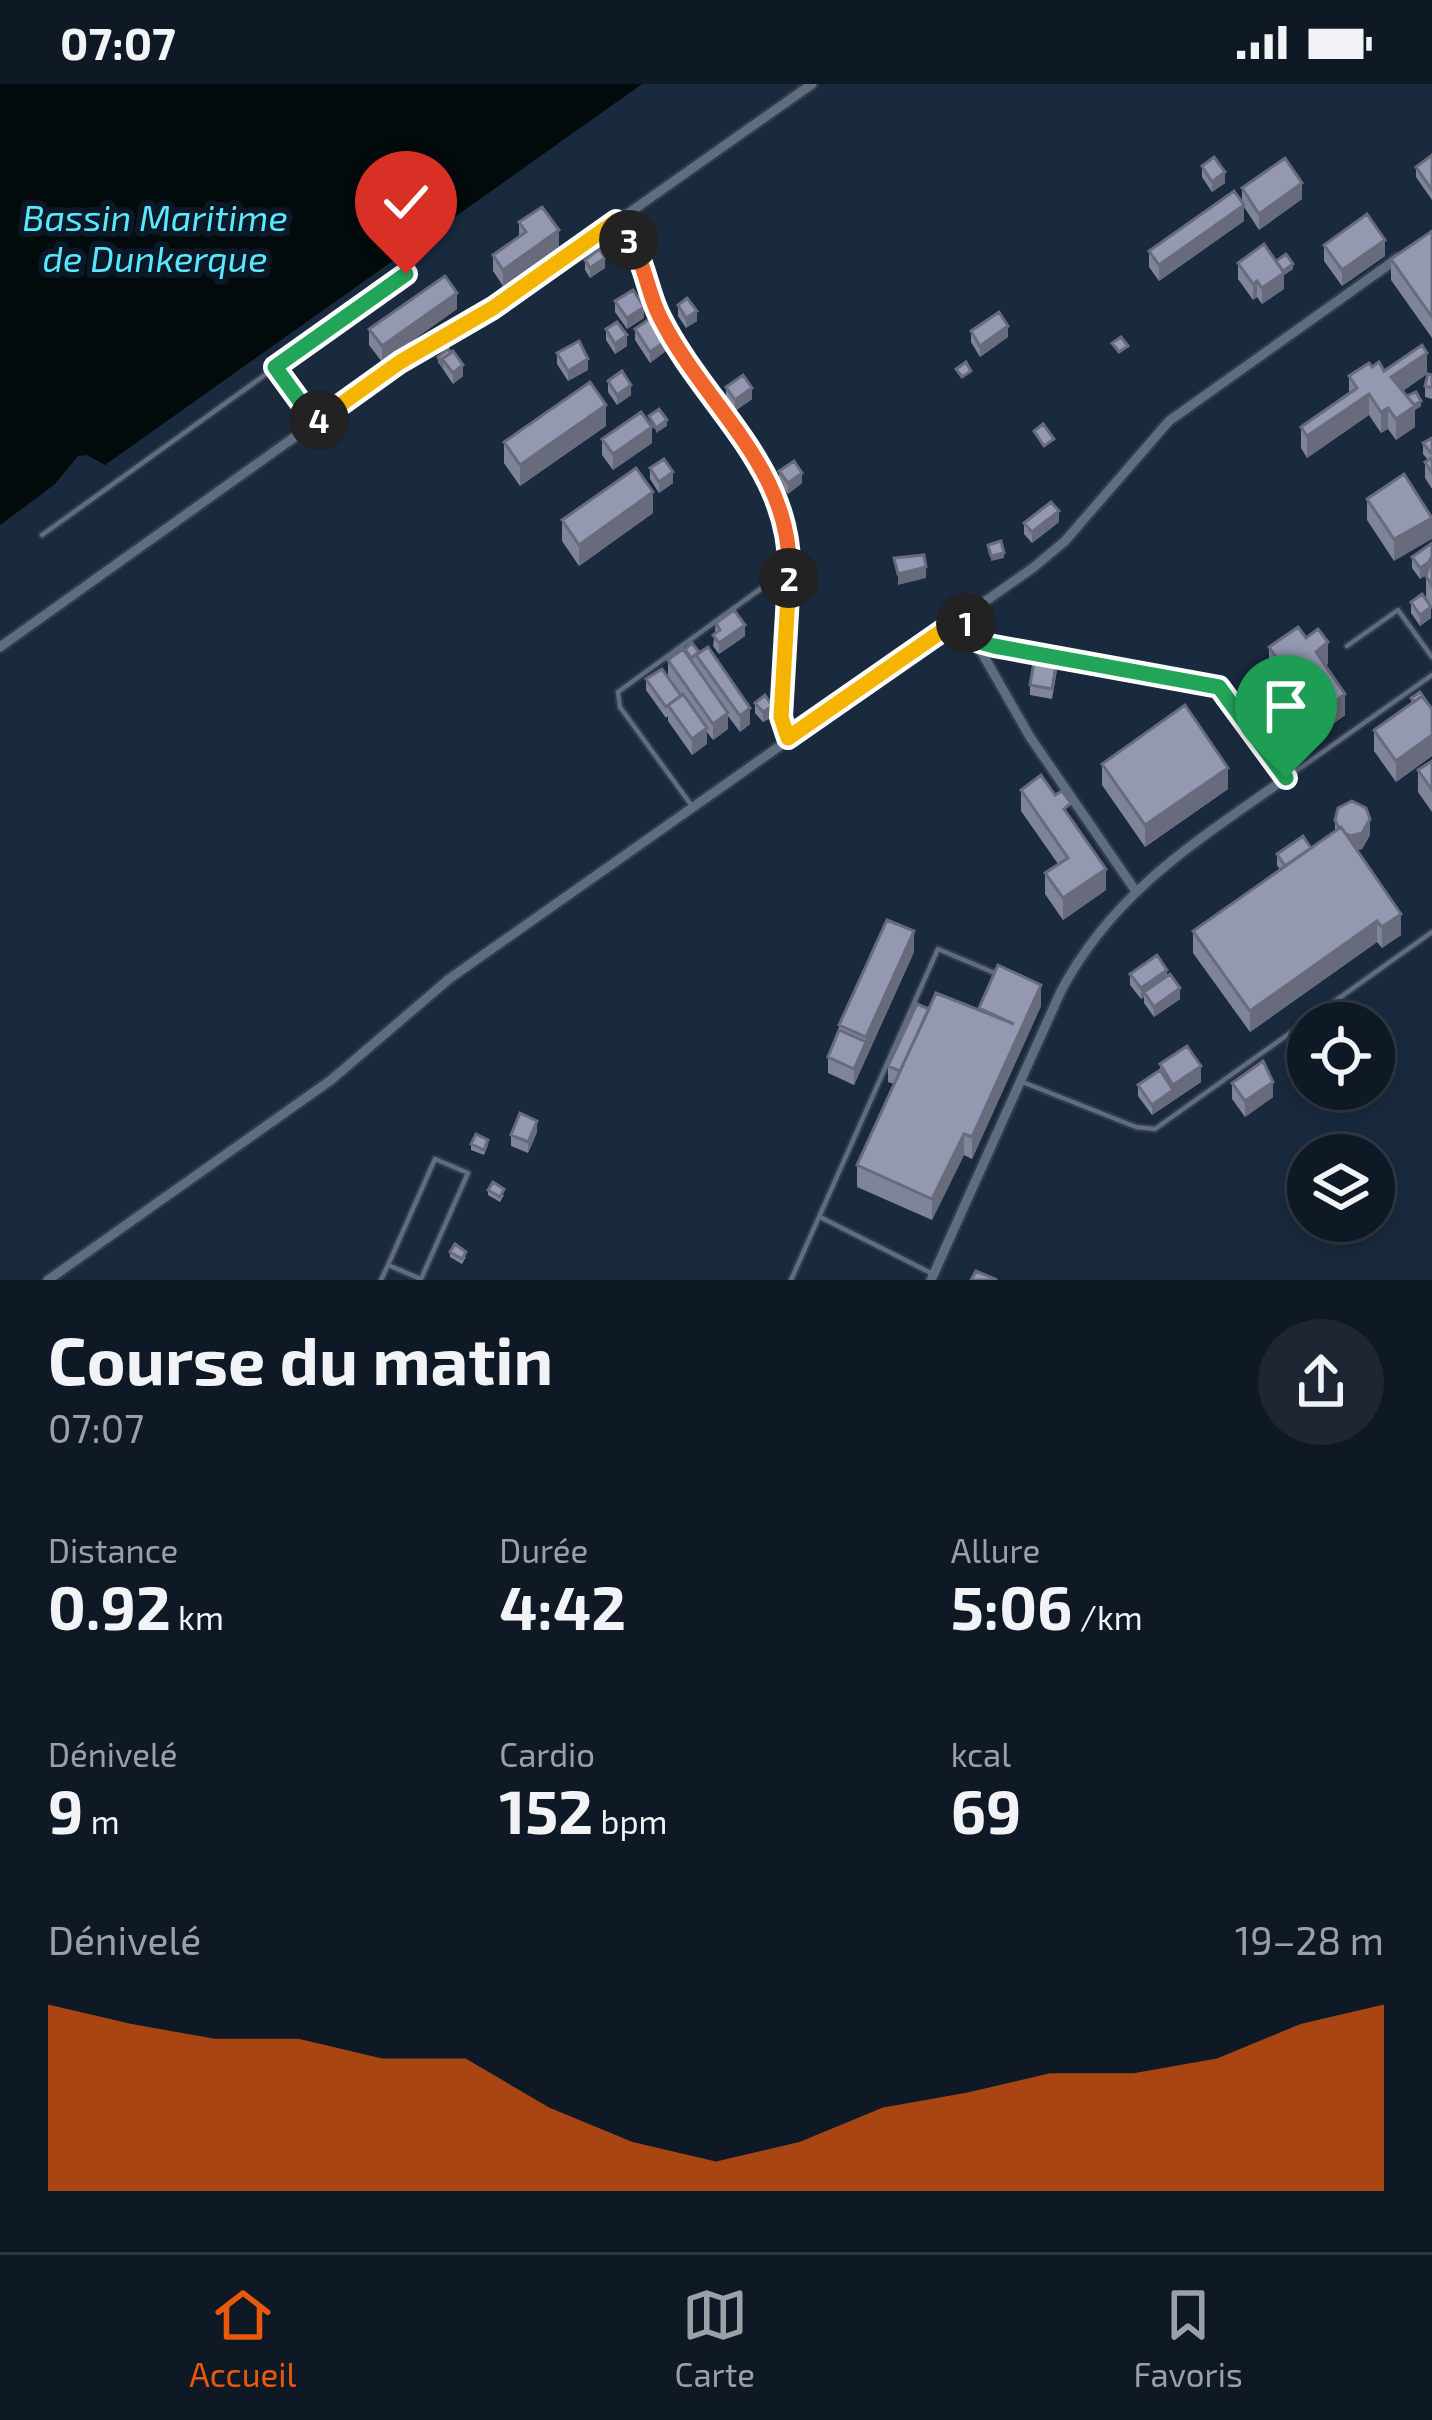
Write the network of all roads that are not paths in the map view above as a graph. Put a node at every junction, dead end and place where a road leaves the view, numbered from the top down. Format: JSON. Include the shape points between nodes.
{"nodes":[{"id":1,"x":812,"y":84,"type":"edge"},
{"id":2,"x":616,"y":221,"type":"junction"},
{"id":3,"x":1414,"y":247,"type":"edge"},
{"id":4,"x":406,"y":274,"type":"dead end"},
{"id":5,"x":275,"y":367,"type":"junction"},
{"id":6,"x":315,"y":422,"type":"junction"},
{"id":7,"x":42,"y":535,"type":"dead end"},
{"id":8,"x":790,"y":567,"type":"junction"},
{"id":9,"x":962,"y":617,"type":"junction"},
{"id":10,"x":979,"y":642,"type":"junction"},
{"id":11,"x":1347,"y":646,"type":"dead end"},
{"id":12,"x":0,"y":647,"type":"edge"},
{"id":13,"x":1432,"y":658,"type":"edge"},
{"id":14,"x":1432,"y":675,"type":"edge"},
{"id":15,"x":788,"y":738,"type":"junction"},
{"id":16,"x":1286,"y":778,"type":"junction"},
{"id":17,"x":692,"y":806,"type":"junction"},
{"id":18,"x":1135,"y":890,"type":"junction"},
{"id":19,"x":1432,"y":932,"type":"edge"},
{"id":20,"x":998,"y":974,"type":"edge"},
{"id":21,"x":1020,"y":1081,"type":"junction"},
{"id":22,"x":820,"y":1217,"type":"junction"},
{"id":23,"x":388,"y":1265,"type":"junction"},
{"id":24,"x":933,"y":1277,"type":"edge"},
{"id":25,"x":48,"y":1280,"type":"edge"},
{"id":26,"x":382,"y":1280,"type":"edge"},
{"id":27,"x":791,"y":1280,"type":"edge"}],
"edges":[{"from":1,"to":2,"type":"street"},
{"from":2,"to":6,"type":"street"},
{"from":2,"to":8,"type":"lane","via":[[642,262],[660,319],[775,490]]},
{"from":3,"to":9,"type":"street","via":[[1168,421],[1058,547]]},
{"from":4,"to":5,"type":"lane"},
{"from":5,"to":6,"type":"lane"},
{"from":5,"to":7,"type":"lane"},
{"from":6,"to":12,"type":"street"},
{"from":8,"to":15,"type":"lane","via":[[781,717]]},
{"from":8,"to":17,"type":"lane","via":[[617,695]]},
{"from":9,"to":10,"type":"street"},
{"from":9,"to":15,"type":"street"},
{"from":10,"to":16,"type":"street","via":[[1216,686]]},
{"from":10,"to":18,"type":"street","via":[[1035,746]]},
{"from":11,"to":13,"type":"lane","via":[[1398,610]]},
{"from":14,"to":16,"type":"lane"},
{"from":15,"to":17,"type":"street"},
{"from":16,"to":18,"type":"street"},
{"from":17,"to":25,"type":"street","via":[[440,986],[296,1106]]},
{"from":18,"to":21,"type":"street","via":[[1079,958]]},
{"from":19,"to":21,"type":"lane","via":[[1155,1129]]},
{"from":20,"to":22,"type":"lane","via":[[938,949]]},
{"from":21,"to":24,"type":"street"},
{"from":22,"to":24,"type":"lane"},
{"from":22,"to":27,"type":"lane"},
{"from":23,"to":23,"type":"lane","via":[[435,1159],[468,1174],[421,1280]]},
{"from":23,"to":26,"type":"lane"}]}
